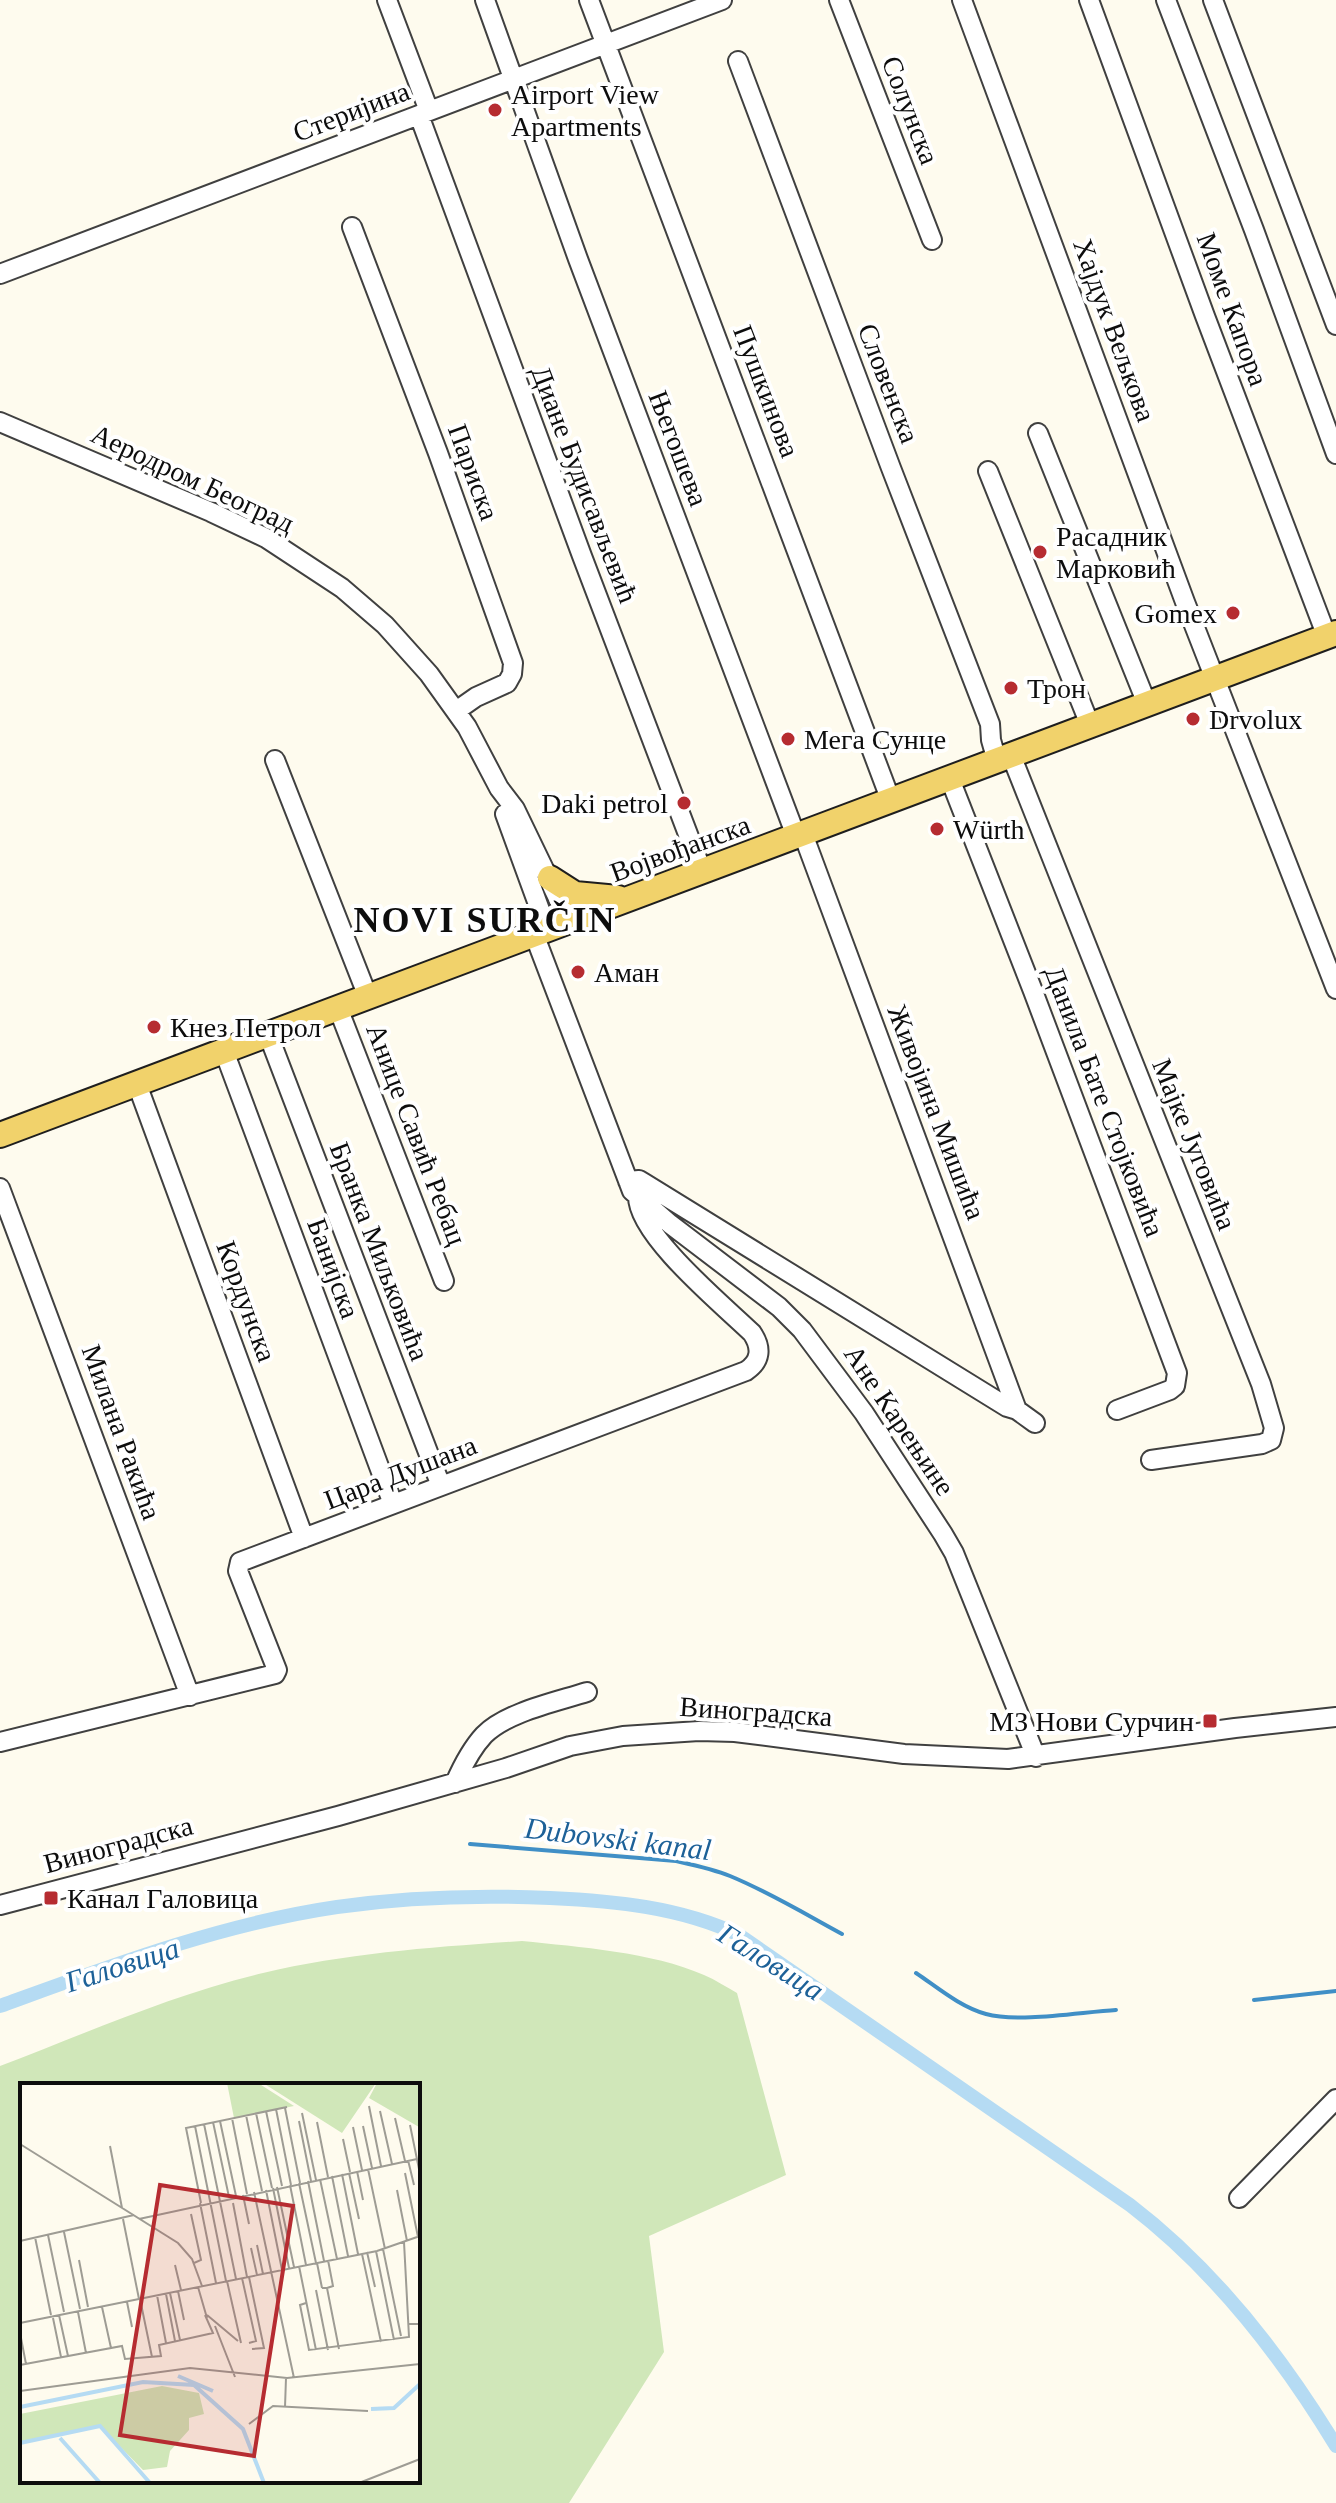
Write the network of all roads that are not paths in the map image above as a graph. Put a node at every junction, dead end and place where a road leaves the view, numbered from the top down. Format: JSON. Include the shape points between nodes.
{"nodes":[{"id":1,"x":387,"y":0,"type":"edge"},
{"id":2,"x":485,"y":0,"type":"edge"},
{"id":3,"x":589,"y":0,"type":"edge"},
{"id":4,"x":722,"y":0,"type":"edge"},
{"id":5,"x":839,"y":0,"type":"edge"},
{"id":6,"x":962,"y":0,"type":"edge"},
{"id":7,"x":1089,"y":0,"type":"edge"},
{"id":8,"x":1166,"y":0,"type":"edge"},
{"id":9,"x":1213,"y":0,"type":"edge"},
{"id":10,"x":690,"y":5,"type":"edge"},
{"id":11,"x":605,"y":43,"type":"junction"},
{"id":12,"x":738,"y":61,"type":"dead end"},
{"id":13,"x":514,"y":78,"type":"junction"},
{"id":14,"x":424,"y":113,"type":"junction"},
{"id":15,"x":352,"y":227,"type":"dead end"},
{"id":16,"x":932,"y":240,"type":"dead end"},
{"id":17,"x":0,"y":274,"type":"edge"},
{"id":18,"x":1336,"y":325,"type":"edge"},
{"id":19,"x":0,"y":422,"type":"edge"},
{"id":20,"x":1038,"y":433,"type":"dead end"},
{"id":21,"x":1336,"y":454,"type":"edge"},
{"id":22,"x":988,"y":471,"type":"dead end"},
{"id":23,"x":1331,"y":635,"type":"edge"},
{"id":24,"x":1216,"y":679,"type":"junction"},
{"id":25,"x":1147,"y":704,"type":"junction"},
{"id":26,"x":456,"y":711,"type":"junction"},
{"id":27,"x":1090,"y":725,"type":"junction"},
{"id":28,"x":1008,"y":757,"type":"junction"},
{"id":29,"x":275,"y":760,"type":"dead end"},
{"id":30,"x":950,"y":779,"type":"junction"},
{"id":31,"x":499,"y":788,"type":"junction"},
{"id":32,"x":891,"y":801,"type":"junction"},
{"id":33,"x":800,"y":835,"type":"junction"},
{"id":34,"x":702,"y":871,"type":"junction"},
{"id":35,"x":550,"y":878,"type":"junction"},
{"id":36,"x":628,"y":899,"type":"junction"},
{"id":37,"x":550,"y":928,"type":"junction"},
{"id":38,"x":1336,"y":989,"type":"edge"},
{"id":39,"x":368,"y":997,"type":"junction"},
{"id":40,"x":338,"y":1008,"type":"junction"},
{"id":41,"x":268,"y":1034,"type":"junction"},
{"id":42,"x":224,"y":1051,"type":"junction"},
{"id":43,"x":137,"y":1084,"type":"junction"},
{"id":44,"x":0,"y":1135,"type":"edge"},
{"id":45,"x":0,"y":1188,"type":"edge"},
{"id":46,"x":633,"y":1189,"type":"junction"},
{"id":47,"x":444,"y":1281,"type":"dead end"},
{"id":48,"x":1017,"y":1410,"type":"junction"},
{"id":49,"x":1117,"y":1410,"type":"dead end"},
{"id":50,"x":1035,"y":1423,"type":"dead end"},
{"id":51,"x":1151,"y":1460,"type":"dead end"},
{"id":52,"x":441,"y":1486,"type":"junction"},
{"id":53,"x":393,"y":1504,"type":"junction"},
{"id":54,"x":304,"y":1538,"type":"junction"},
{"id":55,"x":587,"y":1692,"type":"dead end"},
{"id":56,"x":190,"y":1696,"type":"junction"},
{"id":57,"x":1336,"y":1717,"type":"edge"},
{"id":58,"x":0,"y":1742,"type":"edge"},
{"id":59,"x":1036,"y":1757,"type":"junction"},
{"id":60,"x":455,"y":1783,"type":"junction"},
{"id":61,"x":0,"y":1905,"type":"edge"},
{"id":62,"x":1336,"y":2099,"type":"edge"},
{"id":63,"x":1239,"y":2198,"type":"dead end"}],
"edges":[{"from":1,"to":14,"type":"street","name":"Диане Будисављевић"},
{"from":2,"to":13,"type":"street","name":"Његошева"},
{"from":3,"to":11,"type":"street","name":"Пушкинова"},
{"from":4,"to":10,"type":"street","name":"Стеријина"},
{"from":5,"to":16,"type":"street","name":"Солунска"},
{"from":6,"to":24,"type":"street","name":"Хајдук Вељкова"},
{"from":7,"to":23,"type":"street","name":"Моме Капора","via":[[1205,316]]},
{"from":8,"to":21,"type":"street"},
{"from":9,"to":18,"type":"street"},
{"from":10,"to":11,"type":"street","name":"Стеријина"},
{"from":11,"to":13,"type":"street","name":"Стеријина"},
{"from":11,"to":32,"type":"street","name":"Пушкинова"},
{"from":12,"to":28,"type":"street","name":"Словенска","via":[[990,724],[991,740]]},
{"from":13,"to":14,"type":"street","name":"Стеријина"},
{"from":13,"to":33,"type":"street","name":"Његошева","via":[[578,259]]},
{"from":14,"to":17,"type":"street","name":"Стеријина"},
{"from":14,"to":34,"type":"street","name":"Диане Будисављевић","via":[[576,542]]},
{"from":15,"to":26,"type":"street","name":"Париска","via":[[513,663],[507,683]]},
{"from":19,"to":26,"type":"street","name":"Аеродром Београд","via":[[239,524],[299,558],[385,625]]},
{"from":20,"to":25,"type":"street"},
{"from":22,"to":27,"type":"street"},
{"from":23,"to":24,"type":"main road","name":"Војвођанска"},
{"from":24,"to":25,"type":"main road","name":"Војвођанска"},
{"from":24,"to":38,"type":"street","name":"Хајдук Вељкова"},
{"from":25,"to":27,"type":"main road","name":"Војвођанска"},
{"from":26,"to":31,"type":"street","name":"Аеродром Београд"},
{"from":27,"to":28,"type":"main road","name":"Војвођанска"},
{"from":28,"to":30,"type":"main road","name":"Војвођанска"},
{"from":28,"to":51,"type":"street","name":"Мајке Југовића","via":[[1261,1384],[1274,1428],[1271,1440],[1262,1444]]},
{"from":29,"to":39,"type":"street"},
{"from":30,"to":32,"type":"main road","name":"Војвођанска"},
{"from":30,"to":49,"type":"street","name":"Данила Бате Стојковића","via":[[1177,1373],[1170,1390]]},
{"from":31,"to":35,"type":"street","name":"Аеродром Београд"},
{"from":31,"to":37,"type":"street","name":"Аеродром Београд"},
{"from":32,"to":33,"type":"main road","name":"Војвођанска"},
{"from":33,"to":34,"type":"main road","name":"Војвођанска"},
{"from":33,"to":48,"type":"street","name":"Живојина Мишића"},
{"from":34,"to":36,"type":"main road","name":"Војвођанска"},
{"from":35,"to":36,"type":"main road","via":[[583,896]]},
{"from":35,"to":37,"type":"street","name":"Аеродром Београд"},
{"from":36,"to":37,"type":"main road","name":"Војвођанска"},
{"from":37,"to":39,"type":"main road","name":"Војвођанска"},
{"from":37,"to":46,"type":"street"},
{"from":39,"to":40,"type":"main road","name":"Војвођанска"},
{"from":40,"to":41,"type":"main road","name":"Војвођанска"},
{"from":40,"to":47,"type":"street","name":"Анице Савић Ребац"},
{"from":41,"to":42,"type":"main road","name":"Војвођанска"},
{"from":41,"to":52,"type":"street","name":"Бранка Миљковића"},
{"from":42,"to":43,"type":"main road","name":"Војвођанска"},
{"from":42,"to":53,"type":"street","name":"Банијска"},
{"from":43,"to":44,"type":"main road","name":"Војвођанска"},
{"from":43,"to":54,"type":"street","name":"Кордунска"},
{"from":45,"to":56,"type":"street","name":"Милана Ракића"},
{"from":46,"to":48,"type":"street","name":"Ане Карењине","via":[[639,1180]]},
{"from":46,"to":52,"type":"street","name":"Цара Душана","via":[[653,1234],[752,1333],[758,1360],[746,1371]]},
{"from":46,"to":59,"type":"street","name":"Ане Карењине","via":[[787,1314],[855,1400],[954,1553]]},
{"from":48,"to":50,"type":"street"},
{"from":52,"to":53,"type":"street","name":"Цара Душана"},
{"from":53,"to":54,"type":"street","name":"Цара Душана"},
{"from":54,"to":56,"type":"street","name":"Цара Душана","via":[[238,1565],[276,1672]]},
{"from":55,"to":60,"type":"street","via":[[492,1728]]},
{"from":56,"to":58,"type":"street","name":"Цара Душана"},
{"from":57,"to":59,"type":"street","name":"Виноградска"},
{"from":59,"to":60,"type":"street","name":"Виноградска","via":[[904,1754],[761,1734],[671,1732],[582,1743]]},
{"from":60,"to":61,"type":"street","name":"Виноградска"},
{"from":62,"to":63,"type":"street"}]}
